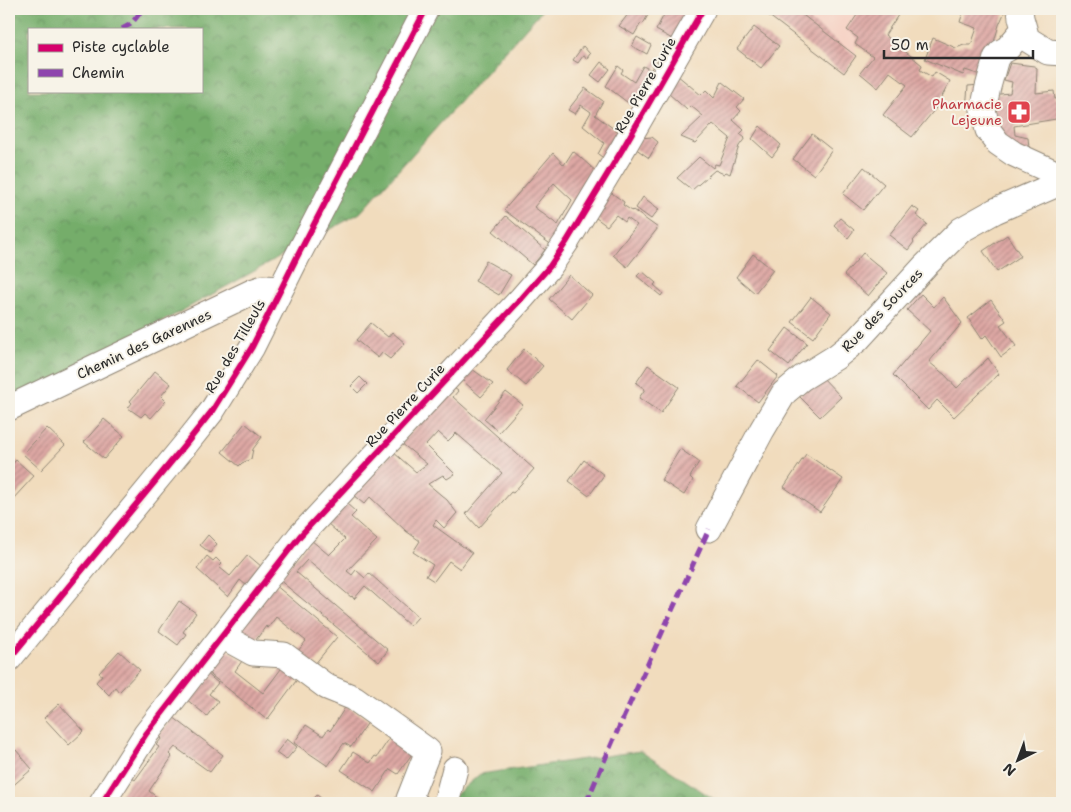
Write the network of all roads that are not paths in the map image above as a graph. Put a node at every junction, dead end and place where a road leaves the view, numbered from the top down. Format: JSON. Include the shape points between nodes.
{"nodes":[{"id":1,"x":426,"y":9,"type":"edge"},
{"id":2,"x":703,"y":9,"type":"edge"},
{"id":3,"x":1022,"y":19,"type":"edge"},
{"id":4,"x":1062,"y":53,"type":"edge"},
{"id":5,"x":1062,"y":176,"type":"edge"},
{"id":6,"x":1062,"y":182,"type":"edge"},
{"id":7,"x":282,"y":289,"type":"junction"},
{"id":8,"x":9,"y":408,"type":"edge"},
{"id":9,"x":710,"y":530,"type":"dead end"},
{"id":10,"x":222,"y":636,"type":"junction"},
{"id":11,"x":9,"y":659,"type":"edge"},
{"id":12,"x":455,"y":769,"type":"dead end"},
{"id":13,"x":102,"y":803,"type":"edge"},
{"id":14,"x":415,"y":803,"type":"edge"},
{"id":15,"x":446,"y":803,"type":"edge"}],
"edges":[{"from":1,"to":7,"type":"street","name":"Rue des Tilleuls"},
{"from":2,"to":10,"type":"street","name":"Rue Pierre Curie","via":[[550,266],[300,536]]},
{"from":3,"to":4,"type":"street","via":[[1027,39],[1048,52]]},
{"from":3,"to":5,"type":"street","via":[[1007,49],[996,58],[983,110],[988,130],[998,143],[1014,154]]},
{"from":6,"to":9,"type":"street","name":"Rue des Sources","via":[[995,211],[962,230],[856,340],[784,393]]},
{"from":7,"to":8,"type":"street","name":"Chemin des Garennes","via":[[254,291]]},
{"from":7,"to":11,"type":"street","name":"Rue des Tilleuls","via":[[252,347],[212,410]]},
{"from":10,"to":13,"type":"street","name":"Rue Pierre Curie","via":[[146,734]]},
{"from":10,"to":14,"type":"street","via":[[253,653],[284,655],[326,687],[354,698],[428,751],[409,799]]},
{"from":12,"to":15,"type":"street"}]}
